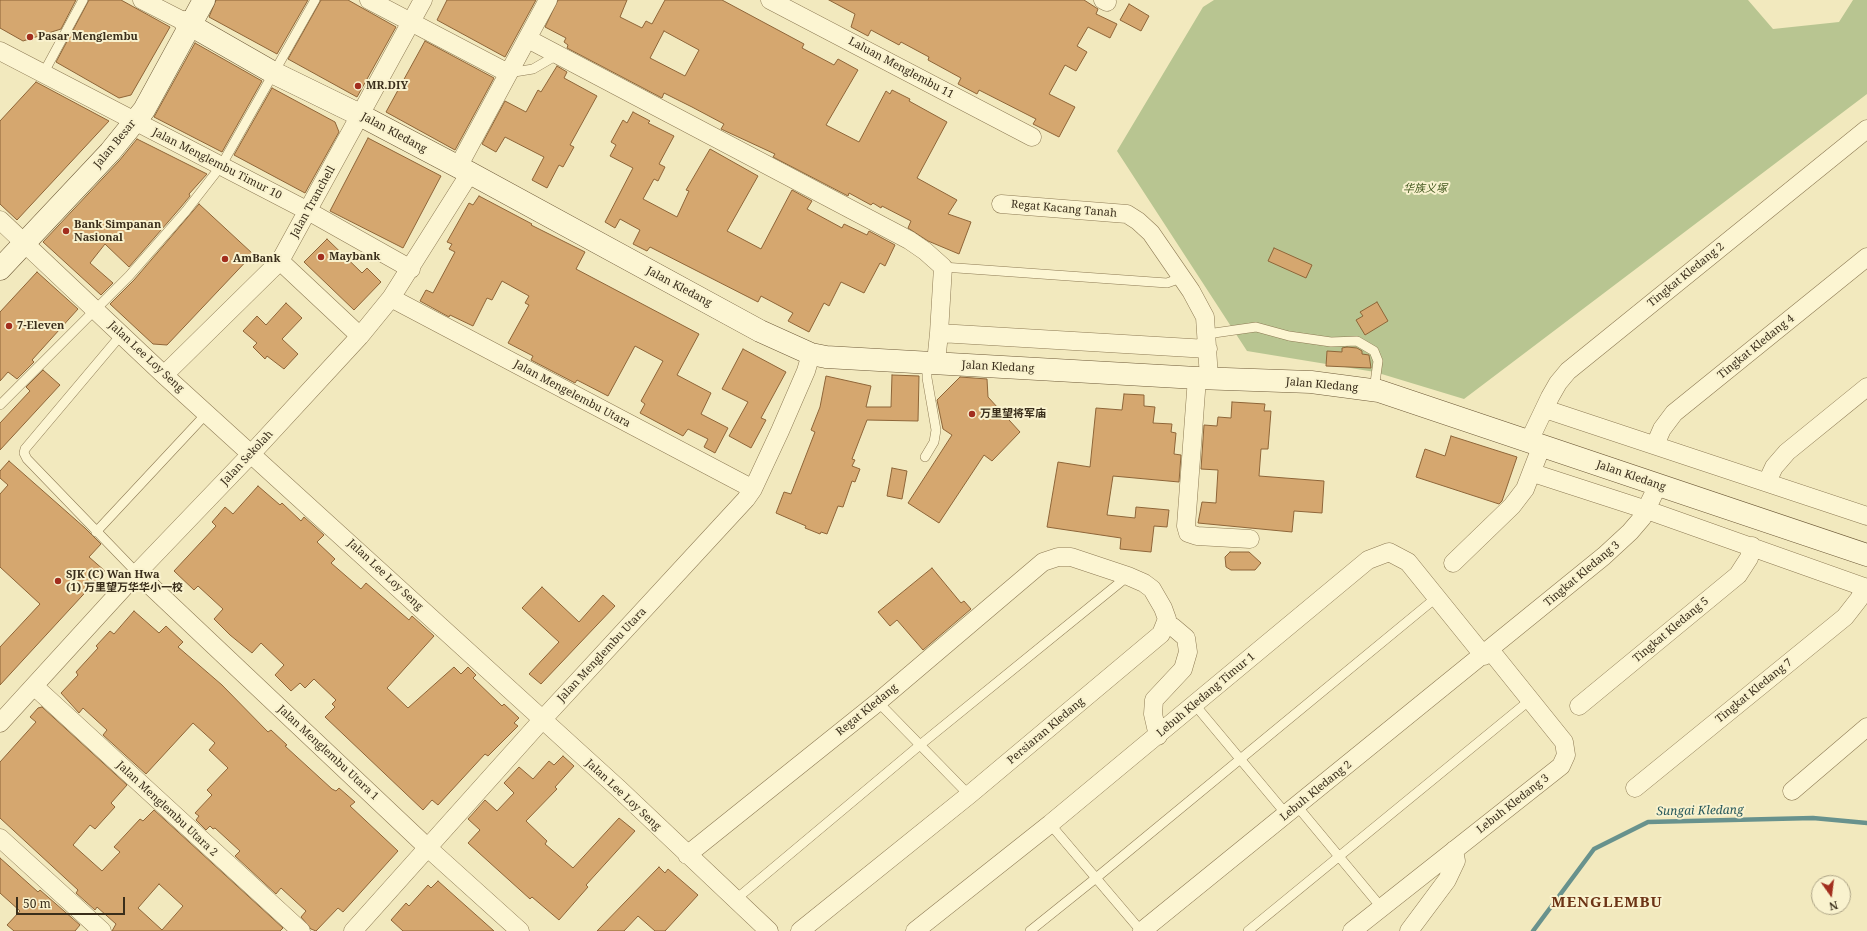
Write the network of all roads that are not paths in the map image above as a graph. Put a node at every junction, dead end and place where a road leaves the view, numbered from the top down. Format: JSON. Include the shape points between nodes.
{"nodes":[{"id":1,"x":83,"y":0,"type":"edge"},
{"id":2,"x":142,"y":0,"type":"edge"},
{"id":3,"x":196,"y":0,"type":"edge"},
{"id":4,"x":204,"y":0,"type":"edge"},
{"id":5,"x":315,"y":0,"type":"edge"},
{"id":6,"x":370,"y":0,"type":"edge"},
{"id":7,"x":422,"y":0,"type":"edge"},
{"id":8,"x":548,"y":0,"type":"edge"},
{"id":9,"x":770,"y":0,"type":"edge"},
{"id":10,"x":410,"y":22,"type":"junction"},
{"id":11,"x":187,"y":24,"type":"junction"},
{"id":12,"x":528,"y":39,"type":"junction"},
{"id":13,"x":0,"y":51,"type":"edge"},
{"id":14,"x":558,"y":55,"type":"junction"},
{"id":15,"x":274,"y":73,"type":"junction"},
{"id":16,"x":508,"y":73,"type":"junction"},
{"id":17,"x":43,"y":74,"type":"junction"},
{"id":18,"x":360,"y":115,"type":"junction"},
{"id":19,"x":130,"y":119,"type":"junction"},
{"id":20,"x":1867,"y":128,"type":"edge"},
{"id":21,"x":1032,"y":137,"type":"dead end"},
{"id":22,"x":221,"y":166,"type":"junction"},
{"id":23,"x":464,"y":170,"type":"junction"},
{"id":24,"x":1001,"y":204,"type":"dead end"},
{"id":25,"x":308,"y":211,"type":"junction"},
{"id":26,"x":0,"y":220,"type":"edge"},
{"id":27,"x":22,"y":241,"type":"junction"},
{"id":28,"x":1867,"y":257,"type":"edge"},
{"id":29,"x":0,"y":260,"type":"edge"},
{"id":30,"x":280,"y":261,"type":"junction"},
{"id":31,"x":943,"y":267,"type":"junction"},
{"id":32,"x":0,"y":269,"type":"edge"},
{"id":33,"x":411,"y":269,"type":"junction"},
{"id":34,"x":1181,"y":278,"type":"junction"},
{"id":35,"x":391,"y":298,"type":"junction"},
{"id":36,"x":94,"y":309,"type":"junction"},
{"id":37,"x":939,"y":332,"type":"junction"},
{"id":38,"x":121,"y":335,"type":"junction"},
{"id":39,"x":360,"y":336,"type":"junction"},
{"id":40,"x":1208,"y":342,"type":"junction"},
{"id":41,"x":811,"y":354,"type":"junction"},
{"id":42,"x":932,"y":363,"type":"junction"},
{"id":43,"x":164,"y":375,"type":"junction"},
{"id":44,"x":1203,"y":378,"type":"junction"},
{"id":45,"x":1867,"y":387,"type":"edge"},
{"id":46,"x":1374,"y":390,"type":"junction"},
{"id":47,"x":0,"y":405,"type":"edge"},
{"id":48,"x":1544,"y":409,"type":"junction"},
{"id":49,"x":207,"y":413,"type":"junction"},
{"id":50,"x":1536,"y":443,"type":"junction"},
{"id":51,"x":1655,"y":445,"type":"junction"},
{"id":52,"x":252,"y":453,"type":"junction"},
{"id":53,"x":925,"y":457,"type":"dead end"},
{"id":54,"x":1533,"y":473,"type":"junction"},
{"id":55,"x":1767,"y":482,"type":"junction"},
{"id":56,"x":1658,"y":485,"type":"junction"},
{"id":57,"x":753,"y":489,"type":"junction"},
{"id":58,"x":1647,"y":510,"type":"junction"},
{"id":59,"x":1867,"y":516,"type":"edge"},
{"id":60,"x":96,"y":532,"type":"junction"},
{"id":61,"x":1250,"y":539,"type":"dead end"},
{"id":62,"x":1752,"y":546,"type":"junction"},
{"id":63,"x":1867,"y":555,"type":"edge"},
{"id":64,"x":1454,"y":563,"type":"dead end"},
{"id":65,"x":137,"y":573,"type":"junction"},
{"id":66,"x":1128,"y":576,"type":"junction"},
{"id":67,"x":1866,"y":587,"type":"edge"},
{"id":68,"x":1436,"y":597,"type":"junction"},
{"id":69,"x":1166,"y":626,"type":"junction"},
{"id":70,"x":1487,"y":653,"type":"junction"},
{"id":71,"x":34,"y":686,"type":"junction"},
{"id":72,"x":1530,"y":700,"type":"junction"},
{"id":73,"x":878,"y":702,"type":"junction"},
{"id":74,"x":1195,"y":705,"type":"junction"},
{"id":75,"x":1580,"y":706,"type":"dead end"},
{"id":76,"x":542,"y":720,"type":"junction"},
{"id":77,"x":0,"y":723,"type":"edge"},
{"id":78,"x":1867,"y":727,"type":"edge"},
{"id":79,"x":1158,"y":736,"type":"junction"},
{"id":80,"x":920,"y":745,"type":"junction"},
{"id":81,"x":1240,"y":759,"type":"junction"},
{"id":82,"x":1635,"y":788,"type":"dead end"},
{"id":83,"x":1792,"y":791,"type":"dead end"},
{"id":84,"x":969,"y":795,"type":"junction"},
{"id":85,"x":1292,"y":810,"type":"junction"},
{"id":86,"x":1050,"y":824,"type":"junction"},
{"id":87,"x":0,"y":838,"type":"edge"},
{"id":88,"x":428,"y":848,"type":"junction"},
{"id":89,"x":1454,"y":850,"type":"junction"},
{"id":90,"x":687,"y":855,"type":"junction"},
{"id":91,"x":1339,"y":857,"type":"junction"},
{"id":92,"x":1096,"y":878,"type":"junction"},
{"id":93,"x":735,"y":900,"type":"junction"},
{"id":94,"x":1381,"y":908,"type":"junction"},
{"id":95,"x":102,"y":931,"type":"edge"},
{"id":96,"x":301,"y":931,"type":"edge"},
{"id":97,"x":353,"y":931,"type":"edge"},
{"id":98,"x":520,"y":931,"type":"edge"},
{"id":99,"x":769,"y":931,"type":"edge"},
{"id":100,"x":800,"y":931,"type":"edge"},
{"id":101,"x":915,"y":931,"type":"edge"},
{"id":102,"x":1030,"y":931,"type":"edge"},
{"id":103,"x":1142,"y":931,"type":"edge"},
{"id":104,"x":1248,"y":931,"type":"edge"},
{"id":105,"x":1352,"y":931,"type":"edge"},
{"id":106,"x":1409,"y":931,"type":"edge"}],
"edges":[{"from":1,"to":17,"type":"lane"},
{"from":2,"to":11,"type":"street"},
{"from":3,"to":11,"type":"main road","name":"Jalan Besar"},
{"from":4,"to":11,"type":"main road","name":"Jalan Besar"},
{"from":5,"to":15,"type":"lane"},
{"from":6,"to":10,"type":"street"},
{"from":7,"to":10,"type":"street","name":"Jalan Tranchell"},
{"from":8,"to":12,"type":"street","name":"Jalan Sekolah"},
{"from":9,"to":21,"type":"street","name":"Laluan Menglembu 11"},
{"from":10,"to":16,"type":"street"},
{"from":10,"to":18,"type":"street","name":"Jalan Tranchell"},
{"from":11,"to":15,"type":"main road","name":"Jalan Kledang"},
{"from":11,"to":19,"type":"main road","name":"Jalan Besar"},
{"from":12,"to":14,"type":"street"},
{"from":12,"to":16,"type":"street","name":"Jalan Sekolah"},
{"from":13,"to":17,"type":"street","name":"Jalan Menglembu Timur 10"},
{"from":14,"to":16,"type":"lane","via":[[533,69]]},
{"from":14,"to":31,"type":"street","via":[[909,240]]},
{"from":15,"to":18,"type":"main road","name":"Jalan Kledang"},
{"from":15,"to":22,"type":"lane"},
{"from":16,"to":23,"type":"street","name":"Jalan Sekolah"},
{"from":17,"to":19,"type":"street","name":"Jalan Menglembu Timur 10"},
{"from":18,"to":23,"type":"main road","name":"Jalan Kledang"},
{"from":18,"to":25,"type":"street","name":"Jalan Tranchell"},
{"from":19,"to":22,"type":"street","name":"Jalan Menglembu Timur 10"},
{"from":19,"to":27,"type":"main road","name":"Jalan Besar","via":[[25,231]]},
{"from":20,"to":48,"type":"street","name":"Tingkat Kledang 2","via":[[1568,371],[1558,383]]},
{"from":22,"to":25,"type":"street","name":"Jalan Menglembu Timur 10"},
{"from":22,"to":36,"type":"lane","via":[[186,211],[129,276]]},
{"from":23,"to":33,"type":"street","name":"Jalan Sekolah"},
{"from":23,"to":41,"type":"main road","name":"Jalan Kledang","via":[[760,331]]},
{"from":24,"to":34,"type":"street","name":"Regat Kacang Tanah","via":[[1126,214],[1151,233]]},
{"from":25,"to":30,"type":"street","name":"Jalan Tranchell"},
{"from":25,"to":33,"type":"street","name":"Jalan Menglembu Timur 10"},
{"from":26,"to":27,"type":"street","name":"Jalan Lee Loy Seng"},
{"from":27,"to":29,"type":"main road","name":"Jalan Besar"},
{"from":27,"to":32,"type":"main road","name":"Jalan Besar"},
{"from":27,"to":36,"type":"street","name":"Jalan Lee Loy Seng"},
{"from":28,"to":51,"type":"street","name":"Tingkat Kledang 4","via":[[1674,413],[1662,429]]},
{"from":30,"to":39,"type":"street"},
{"from":30,"to":43,"type":"street","name":"Jalan Tranchell"},
{"from":31,"to":34,"type":"lane","via":[[1167,282]]},
{"from":31,"to":37,"type":"street"},
{"from":33,"to":35,"type":"street","name":"Jalan Sekolah"},
{"from":34,"to":40,"type":"street","name":"Regat Kacang Tanah","via":[[1205,317]]},
{"from":35,"to":39,"type":"street","name":"Jalan Sekolah"},
{"from":35,"to":57,"type":"street","name":"Jalan Mengelembu Utara"},
{"from":36,"to":38,"type":"street","name":"Jalan Lee Loy Seng"},
{"from":36,"to":47,"type":"lane"},
{"from":37,"to":40,"type":"street"},
{"from":37,"to":42,"type":"street"},
{"from":38,"to":43,"type":"street","name":"Jalan Lee Loy Seng"},
{"from":38,"to":60,"type":"lane","via":[[24,453],[26,460]]},
{"from":39,"to":52,"type":"street","name":"Jalan Sekolah"},
{"from":40,"to":44,"type":"street","name":"Regat Kacang Tanah"},
{"from":40,"to":46,"type":"lane","via":[[1256,327],[1331,342],[1357,341],[1374,351],[1378,361]]},
{"from":41,"to":42,"type":"main road","name":"Jalan Kledang"},
{"from":41,"to":57,"type":"street","name":"Jalan Menglembu Utara","via":[[806,371]]},
{"from":42,"to":44,"type":"main road","name":"Jalan Kledang"},
{"from":42,"to":53,"type":"lane","via":[[927,378],[936,430],[934,442]]},
{"from":43,"to":49,"type":"street","name":"Jalan Lee Loy Seng"},
{"from":44,"to":46,"type":"main road","name":"Jalan Kledang","via":[[1311,382]]},
{"from":44,"to":61,"type":"street","name":"Regat Kacang Tanah","via":[[1186,526],[1188,532],[1197,536]]},
{"from":45,"to":55,"type":"street","via":[[1787,452],[1774,467]]},
{"from":46,"to":50,"type":"main road","name":"Jalan Kledang"},
{"from":48,"to":50,"type":"street","name":"Tingkat Kledang 2"},
{"from":48,"to":51,"type":"street"},
{"from":49,"to":52,"type":"street","name":"Jalan Lee Loy Seng"},
{"from":49,"to":60,"type":"lane"},
{"from":50,"to":54,"type":"street","name":"Tingkat Kledang 2"},
{"from":50,"to":56,"type":"main road","name":"Jalan Kledang"},
{"from":51,"to":55,"type":"street"},
{"from":52,"to":65,"type":"street","name":"Jalan Sekolah"},
{"from":52,"to":76,"type":"street","name":"Jalan Lee Loy Seng"},
{"from":54,"to":58,"type":"street"},
{"from":54,"to":64,"type":"street","name":"Tingkat Kledang 2","via":[[1512,506]]},
{"from":55,"to":59,"type":"street"},
{"from":56,"to":58,"type":"street","name":"Tingkat Kledang 3"},
{"from":56,"to":63,"type":"main road","name":"Jalan Kledang"},
{"from":57,"to":76,"type":"street","name":"Jalan Menglembu Utara"},
{"from":58,"to":62,"type":"street"},
{"from":58,"to":70,"type":"street","name":"Tingkat Kledang 3","via":[[1630,532],[1604,556]]},
{"from":60,"to":65,"type":"lane"},
{"from":62,"to":67,"type":"street"},
{"from":62,"to":75,"type":"street","name":"Tingkat Kledang 5","via":[[1749,558],[1738,575]]},
{"from":65,"to":71,"type":"street","name":"Jalan Sekolah"},
{"from":65,"to":88,"type":"street","name":"Jalan Menglembu Utara 1"},
{"from":66,"to":69,"type":"street","via":[[1152,589],[1163,608],[1167,619]]},
{"from":66,"to":73,"type":"street","name":"Regat Kledang","via":[[1071,557],[1058,556],[1044,562]]},
{"from":66,"to":80,"type":"lane"},
{"from":67,"to":82,"type":"street","name":"Tingkat Kledang 7","via":[[1845,617]]},
{"from":68,"to":70,"type":"street","name":"Lebuh Kledang Timur 1"},
{"from":68,"to":74,"type":"street","name":"Lebuh Kledang Timur 1","via":[[1408,562],[1389,552],[1368,560]]},
{"from":68,"to":81,"type":"lane"},
{"from":69,"to":79,"type":"street","via":[[1173,627],[1186,638],[1188,652],[1183,669],[1154,700],[1153,714]]},
{"from":69,"to":84,"type":"street","name":"Persiaran Kledang","via":[[1152,643]]},
{"from":70,"to":72,"type":"street","name":"Lebuh Kledang 3"},
{"from":70,"to":85,"type":"street","name":"Lebuh Kledang 2"},
{"from":71,"to":77,"type":"street","name":"Jalan Sekolah"},
{"from":71,"to":96,"type":"street","name":"Jalan Menglembu Utara 2"},
{"from":72,"to":89,"type":"street","name":"Lebuh Kledang 3","via":[[1564,742],[1566,755],[1561,766]]},
{"from":72,"to":91,"type":"lane"},
{"from":73,"to":80,"type":"lane"},
{"from":73,"to":90,"type":"street","name":"Regat Kledang"},
{"from":74,"to":79,"type":"street","name":"Lebuh Kledang Timur 1"},
{"from":74,"to":81,"type":"lane"},
{"from":76,"to":88,"type":"street","name":"Jalan Menglembu Utara"},
{"from":76,"to":90,"type":"street","name":"Jalan Lee Loy Seng"},
{"from":78,"to":83,"type":"street"},
{"from":79,"to":86,"type":"street","name":"Lebuh Kledang Timur 1"},
{"from":80,"to":84,"type":"lane"},
{"from":80,"to":93,"type":"lane"},
{"from":81,"to":85,"type":"lane"},
{"from":81,"to":92,"type":"lane"},
{"from":84,"to":100,"type":"street","name":"Persiaran Kledang"},
{"from":85,"to":91,"type":"lane"},
{"from":85,"to":103,"type":"street","name":"Lebuh Kledang 2"},
{"from":86,"to":92,"type":"lane"},
{"from":86,"to":101,"type":"street","name":"Lebuh Kledang Timur 1"},
{"from":87,"to":95,"type":"street"},
{"from":88,"to":97,"type":"street","name":"Jalan Menglembu Utara"},
{"from":88,"to":98,"type":"street","name":"Jalan Menglembu Utara 1"},
{"from":89,"to":94,"type":"street","name":"Lebuh Kledang 3"},
{"from":89,"to":106,"type":"street","via":[[1456,861],[1447,880]]},
{"from":90,"to":93,"type":"street","name":"Jalan Lee Loy Seng"},
{"from":91,"to":94,"type":"lane"},
{"from":91,"to":104,"type":"lane"},
{"from":92,"to":102,"type":"lane"},
{"from":92,"to":103,"type":"lane"},
{"from":93,"to":99,"type":"street","name":"Jalan Lee Loy Seng"},
{"from":94,"to":105,"type":"street","name":"Lebuh Kledang 3"}]}
